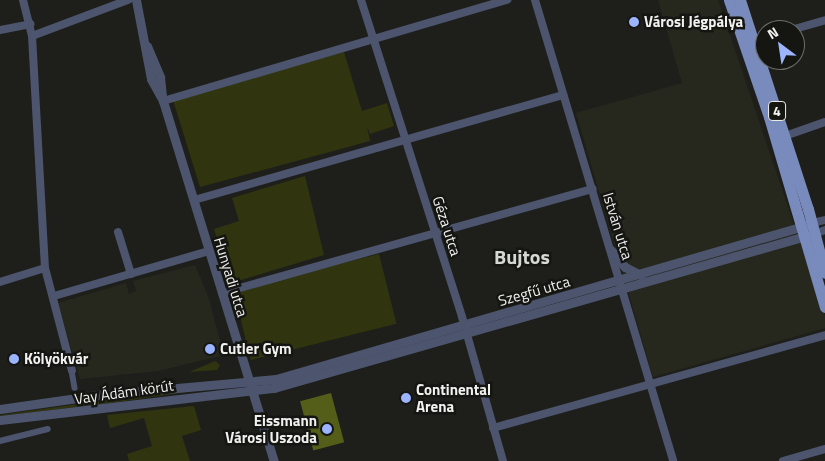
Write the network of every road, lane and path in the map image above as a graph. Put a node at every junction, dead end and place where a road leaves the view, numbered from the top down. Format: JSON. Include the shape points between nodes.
{"nodes":[{"id":1,"x":23,"y":0,"type":"edge"},
{"id":2,"x":128,"y":0,"type":"edge"},
{"id":3,"x":136,"y":0,"type":"edge"},
{"id":4,"x":361,"y":0,"type":"edge"},
{"id":5,"x":507,"y":0,"type":"edge"},
{"id":6,"x":535,"y":0,"type":"edge"},
{"id":7,"x":729,"y":0,"type":"edge"},
{"id":8,"x":740,"y":0,"type":"edge"},
{"id":9,"x":825,"y":20,"type":"edge"},
{"id":10,"x":30,"y":24,"type":"junction"},
{"id":11,"x":805,"y":26,"type":"edge"},
{"id":12,"x":755,"y":29,"type":"edge"},
{"id":13,"x":0,"y":30,"type":"edge"},
{"id":14,"x":32,"y":36,"type":"junction"},
{"id":15,"x":373,"y":39,"type":"junction"},
{"id":16,"x":768,"y":70,"type":"edge"},
{"id":17,"x":563,"y":94,"type":"junction"},
{"id":18,"x":163,"y":101,"type":"junction"},
{"id":19,"x":825,"y":122,"type":"edge"},
{"id":20,"x":785,"y":136,"type":"junction"},
{"id":21,"x":404,"y":139,"type":"junction"},
{"id":22,"x":593,"y":189,"type":"junction"},
{"id":23,"x":194,"y":200,"type":"junction"},
{"id":24,"x":825,"y":220,"type":"edge"},
{"id":25,"x":811,"y":230,"type":"edge"},
{"id":26,"x":118,"y":232,"type":"dead end"},
{"id":27,"x":436,"y":232,"type":"junction"},
{"id":28,"x":612,"y":250,"type":"junction"},
{"id":29,"x":209,"y":251,"type":"junction"},
{"id":30,"x":45,"y":268,"type":"junction"},
{"id":31,"x":825,"y":273,"type":"edge"},
{"id":32,"x":131,"y":274,"type":"junction"},
{"id":33,"x":641,"y":275,"type":"junction"},
{"id":34,"x":0,"y":282,"type":"edge"},
{"id":35,"x":620,"y":286,"type":"junction"},
{"id":36,"x":222,"y":293,"type":"junction"},
{"id":37,"x":54,"y":296,"type":"junction"},
{"id":38,"x":825,"y":307,"type":"edge"},
{"id":39,"x":466,"y":330,"type":"junction"},
{"id":40,"x":825,"y":335,"type":"edge"},
{"id":41,"x":72,"y":371,"type":"joint"},
{"id":42,"x":248,"y":381,"type":"junction"},
{"id":43,"x":650,"y":386,"type":"junction"},
{"id":44,"x":75,"y":388,"type":"dead end"},
{"id":45,"x":252,"y":392,"type":"junction"},
{"id":46,"x":3,"y":408,"type":"edge"},
{"id":47,"x":0,"y":420,"type":"edge"},
{"id":48,"x":493,"y":428,"type":"junction"},
{"id":49,"x":48,"y":429,"type":"dead end"},
{"id":50,"x":0,"y":441,"type":"edge"},
{"id":51,"x":825,"y":449,"type":"edge"},
{"id":52,"x":274,"y":461,"type":"edge"},
{"id":53,"x":503,"y":461,"type":"edge"},
{"id":54,"x":672,"y":461,"type":"edge"},
{"id":55,"x":783,"y":461,"type":"edge"}],
"edges":[{"from":1,"to":10,"type":"street"},
{"from":2,"to":14,"type":"street"},
{"from":3,"to":18,"type":"street","name":"Hunyadi utca","via":[[152,79]]},
{"from":4,"to":15,"type":"street","name":"Géza utca"},
{"from":5,"to":15,"type":"street"},
{"from":6,"to":17,"type":"street","name":"István utca"},
{"from":7,"to":25,"type":"main road","number":"4"},
{"from":8,"to":12,"type":"main road","number":"4"},
{"from":9,"to":11,"type":"street"},
{"from":10,"to":13,"type":"street"},
{"from":10,"to":14,"type":"street"},
{"from":14,"to":30,"type":"street"},
{"from":15,"to":18,"type":"street"},
{"from":15,"to":21,"type":"street","name":"Géza utca"},
{"from":16,"to":20,"type":"main road","number":"4"},
{"from":17,"to":21,"type":"street"},
{"from":17,"to":22,"type":"street","name":"István utca"},
{"from":18,"to":23,"type":"street","name":"Hunyadi utca"},
{"from":19,"to":20,"type":"street"},
{"from":20,"to":25,"type":"main road","number":"4"},
{"from":21,"to":23,"type":"street"},
{"from":21,"to":27,"type":"street","name":"Géza utca"},
{"from":22,"to":27,"type":"street"},
{"from":22,"to":28,"type":"street","name":"István utca"},
{"from":23,"to":29,"type":"street","name":"Hunyadi utca"},
{"from":24,"to":25,"type":"street","name":"Szegfű utca"},
{"from":25,"to":31,"type":"main road","number":"4"},
{"from":25,"to":33,"type":"street","name":"Szegfű utca"},
{"from":25,"to":35,"type":"street","name":"Szegfű utca"},
{"from":25,"to":38,"type":"main road","number":"4"},
{"from":26,"to":32,"type":"street"},
{"from":27,"to":36,"type":"street"},
{"from":27,"to":39,"type":"street","name":"Géza utca"},
{"from":28,"to":33,"type":"street","via":[[625,267]]},
{"from":28,"to":35,"type":"street","name":"István utca"},
{"from":29,"to":32,"type":"street"},
{"from":29,"to":36,"type":"street","name":"Hunyadi utca"},
{"from":30,"to":34,"type":"street"},
{"from":30,"to":37,"type":"street"},
{"from":32,"to":37,"type":"street"},
{"from":33,"to":35,"type":"street","name":"Szegfű utca"},
{"from":35,"to":39,"type":"street","name":"Szegfű utca"},
{"from":35,"to":43,"type":"street","name":"István utca"},
{"from":36,"to":42,"type":"street","name":"Hunyadi utca"},
{"from":37,"to":41,"type":"street"},
{"from":39,"to":42,"type":"street","name":"Szegfű utca","via":[[276,379]]},
{"from":39,"to":45,"type":"street","name":"Szegfű utca"},
{"from":39,"to":48,"type":"street","name":"Géza utca"},
{"from":40,"to":43,"type":"street"},
{"from":41,"to":44,"type":"street"},
{"from":42,"to":45,"type":"street","name":"Hunyadi utca"},
{"from":42,"to":46,"type":"street","name":"Vay Ádám körút","via":[[98,395]]},
{"from":43,"to":48,"type":"street"},
{"from":43,"to":54,"type":"street","name":"István utca"},
{"from":45,"to":47,"type":"street","name":"Vay Ádám körút"},
{"from":45,"to":52,"type":"street","name":"Hunyadi utca"},
{"from":48,"to":53,"type":"street","name":"Géza utca"},
{"from":49,"to":50,"type":"street"},
{"from":51,"to":55,"type":"street"}]}
